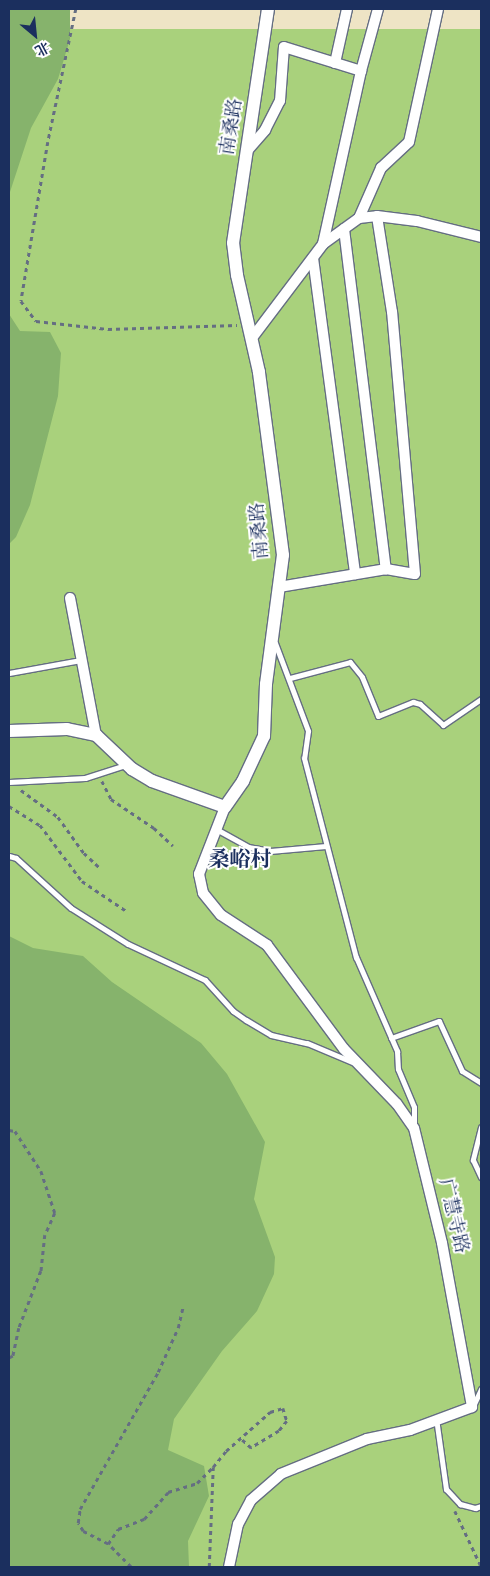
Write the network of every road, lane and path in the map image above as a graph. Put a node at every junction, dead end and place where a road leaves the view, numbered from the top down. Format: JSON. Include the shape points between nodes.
{"nodes":[{"id":1,"x":76,"y":9,"type":"edge"},
{"id":2,"x":268,"y":9,"type":"edge"},
{"id":3,"x":347,"y":9,"type":"edge"},
{"id":4,"x":378,"y":9,"type":"edge"},
{"id":5,"x":438,"y":9,"type":"edge"},
{"id":6,"x":335,"y":63,"type":"junction"},
{"id":7,"x":361,"y":71,"type":"junction"},
{"id":8,"x":247,"y":151,"type":"junction"},
{"id":9,"x":377,"y":216,"type":"junction"},
{"id":10,"x":359,"y":218,"type":"junction"},
{"id":11,"x":344,"y":228,"type":"junction"},
{"id":12,"x":481,"y":237,"type":"edge"},
{"id":13,"x":324,"y":244,"type":"junction"},
{"id":14,"x":313,"y":258,"type":"junction"},
{"id":15,"x":249,"y":324,"type":"junction"},
{"id":16,"x":252,"y":338,"type":"junction"},
{"id":17,"x":386,"y":569,"type":"junction"},
{"id":18,"x":355,"y":574,"type":"junction"},
{"id":19,"x":279,"y":587,"type":"junction"},
{"id":20,"x":70,"y":598,"type":"dead end"},
{"id":21,"x":272,"y":636,"type":"junction"},
{"id":22,"x":82,"y":660,"type":"junction"},
{"id":23,"x":9,"y":673,"type":"edge"},
{"id":24,"x":290,"y":678,"type":"junction"},
{"id":25,"x":481,"y":699,"type":"edge"},
{"id":26,"x":9,"y":731,"type":"edge"},
{"id":27,"x":96,"y":735,"type":"junction"},
{"id":28,"x":128,"y":764,"type":"junction"},
{"id":29,"x":98,"y":774,"type":"junction"},
{"id":30,"x":10,"y":782,"type":"edge"},
{"id":31,"x":9,"y":806,"type":"edge"},
{"id":32,"x":225,"y":807,"type":"junction"},
{"id":33,"x":215,"y":829,"type":"junction"},
{"id":34,"x":173,"y":846,"type":"dead end"},
{"id":35,"x":326,"y":846,"type":"junction"},
{"id":36,"x":9,"y":856,"type":"edge"},
{"id":37,"x":101,"y":869,"type":"dead end"},
{"id":38,"x":128,"y":912,"type":"dead end"},
{"id":39,"x":392,"y":1038,"type":"junction"},
{"id":40,"x":359,"y":1066,"type":"junction"},
{"id":41,"x":481,"y":1083,"type":"edge"},
{"id":42,"x":481,"y":1127,"type":"edge"},
{"id":43,"x":414,"y":1128,"type":"junction"},
{"id":44,"x":9,"y":1130,"type":"edge"},
{"id":45,"x":481,"y":1176,"type":"edge"},
{"id":46,"x":183,"y":1307,"type":"dead end"},
{"id":47,"x":9,"y":1358,"type":"edge"},
{"id":48,"x":481,"y":1389,"type":"edge"},
{"id":49,"x":477,"y":1405,"type":"edge"},
{"id":50,"x":436,"y":1418,"type":"junction"},
{"id":51,"x":240,"y":1438,"type":"junction"},
{"id":52,"x":213,"y":1467,"type":"junction"},
{"id":53,"x":446,"y":1489,"type":"junction"},
{"id":54,"x":481,"y":1506,"type":"edge"},
{"id":55,"x":108,"y":1544,"type":"junction"},
{"id":56,"x":481,"y":1566,"type":"edge"},
{"id":57,"x":131,"y":1567,"type":"edge"},
{"id":58,"x":209,"y":1567,"type":"edge"},
{"id":59,"x":228,"y":1567,"type":"edge"}],
"edges":[{"from":1,"to":15,"type":"path","via":[[48,142],[21,301],[36,320],[108,329]]},
{"from":2,"to":8,"type":"street","name":"南桑路"},
{"from":3,"to":6,"type":"street"},
{"from":4,"to":7,"type":"street"},
{"from":5,"to":10,"type":"street","via":[[409,142],[381,168]]},
{"from":6,"to":7,"type":"street"},
{"from":6,"to":8,"type":"street","via":[[284,47],[280,101],[266,130]]},
{"from":7,"to":13,"type":"street"},
{"from":8,"to":15,"type":"street","name":"南桑路","via":[[233,243],[236,275]]},
{"from":9,"to":10,"type":"street"},
{"from":9,"to":12,"type":"street","via":[[417,221]]},
{"from":9,"to":17,"type":"street","via":[[392,312],[415,574]]},
{"from":10,"to":11,"type":"street"},
{"from":11,"to":13,"type":"street"},
{"from":11,"to":17,"type":"street"},
{"from":13,"to":14,"type":"street"},
{"from":14,"to":16,"type":"street"},
{"from":14,"to":18,"type":"street"},
{"from":15,"to":16,"type":"street","name":"南桑路"},
{"from":16,"to":19,"type":"street","name":"南桑路","via":[[283,555]]},
{"from":17,"to":18,"type":"street"},
{"from":18,"to":19,"type":"street"},
{"from":19,"to":21,"type":"street","name":"南桑路"},
{"from":20,"to":22,"type":"street"},
{"from":21,"to":24,"type":"lane"},
{"from":21,"to":32,"type":"street","name":"南桑路","via":[[264,736],[243,781]]},
{"from":22,"to":23,"type":"lane"},
{"from":22,"to":27,"type":"street"},
{"from":24,"to":25,"type":"lane","via":[[350,662],[362,677],[378,716],[413,702],[420,704],[443,725]]},
{"from":24,"to":35,"type":"lane","via":[[308,732],[304,758]]},
{"from":26,"to":27,"type":"street","via":[[67,729]]},
{"from":27,"to":28,"type":"street"},
{"from":28,"to":29,"type":"lane"},
{"from":28,"to":32,"type":"street","via":[[152,781]]},
{"from":29,"to":30,"type":"lane","via":[[84,778]]},
{"from":29,"to":34,"type":"path","via":[[111,800],[154,828]]},
{"from":30,"to":37,"type":"path","via":[[58,817],[84,853]]},
{"from":31,"to":38,"type":"path","via":[[40,825],[82,881]]},
{"from":32,"to":33,"type":"street","name":"广慧寺路"},
{"from":33,"to":35,"type":"lane","via":[[248,847],[270,851]]},
{"from":33,"to":40,"type":"street","name":"广慧寺路","via":[[199,874],[203,893],[221,915],[267,945],[311,1008]]},
{"from":35,"to":39,"type":"lane","via":[[356,957]]},
{"from":36,"to":40,"type":"lane","via":[[16,858],[71,908],[128,944],[205,980],[233,1012],[271,1035],[307,1043]]},
{"from":39,"to":41,"type":"lane","via":[[439,1021],[462,1071]]},
{"from":39,"to":43,"type":"lane","via":[[398,1069],[414,1107]]},
{"from":40,"to":43,"type":"street","name":"广慧寺路","via":[[397,1104]]},
{"from":42,"to":45,"type":"lane","via":[[473,1160]]},
{"from":43,"to":49,"type":"street","name":"广慧寺路"},
{"from":44,"to":47,"type":"path","via":[[14,1131],[41,1171],[55,1212],[45,1235],[41,1271],[19,1328],[13,1356]]},
{"from":46,"to":55,"type":"path","via":[[166,1356],[80,1509],[78,1523],[83,1531]]},
{"from":48,"to":49,"type":"lane"},
{"from":49,"to":50,"type":"street"},
{"from":50,"to":53,"type":"lane"},
{"from":50,"to":59,"type":"street","via":[[410,1430],[366,1439],[281,1474],[251,1500],[238,1524]]},
{"from":51,"to":51,"type":"path","via":[[270,1412],[283,1408],[287,1421],[279,1431],[251,1448]]},
{"from":51,"to":52,"type":"path"},
{"from":52,"to":55,"type":"path","via":[[197,1483],[168,1492],[144,1519],[118,1529]]},
{"from":52,"to":58,"type":"path"},
{"from":53,"to":54,"type":"lane","via":[[460,1504]]},
{"from":53,"to":56,"type":"path"},
{"from":55,"to":57,"type":"path"}]}
